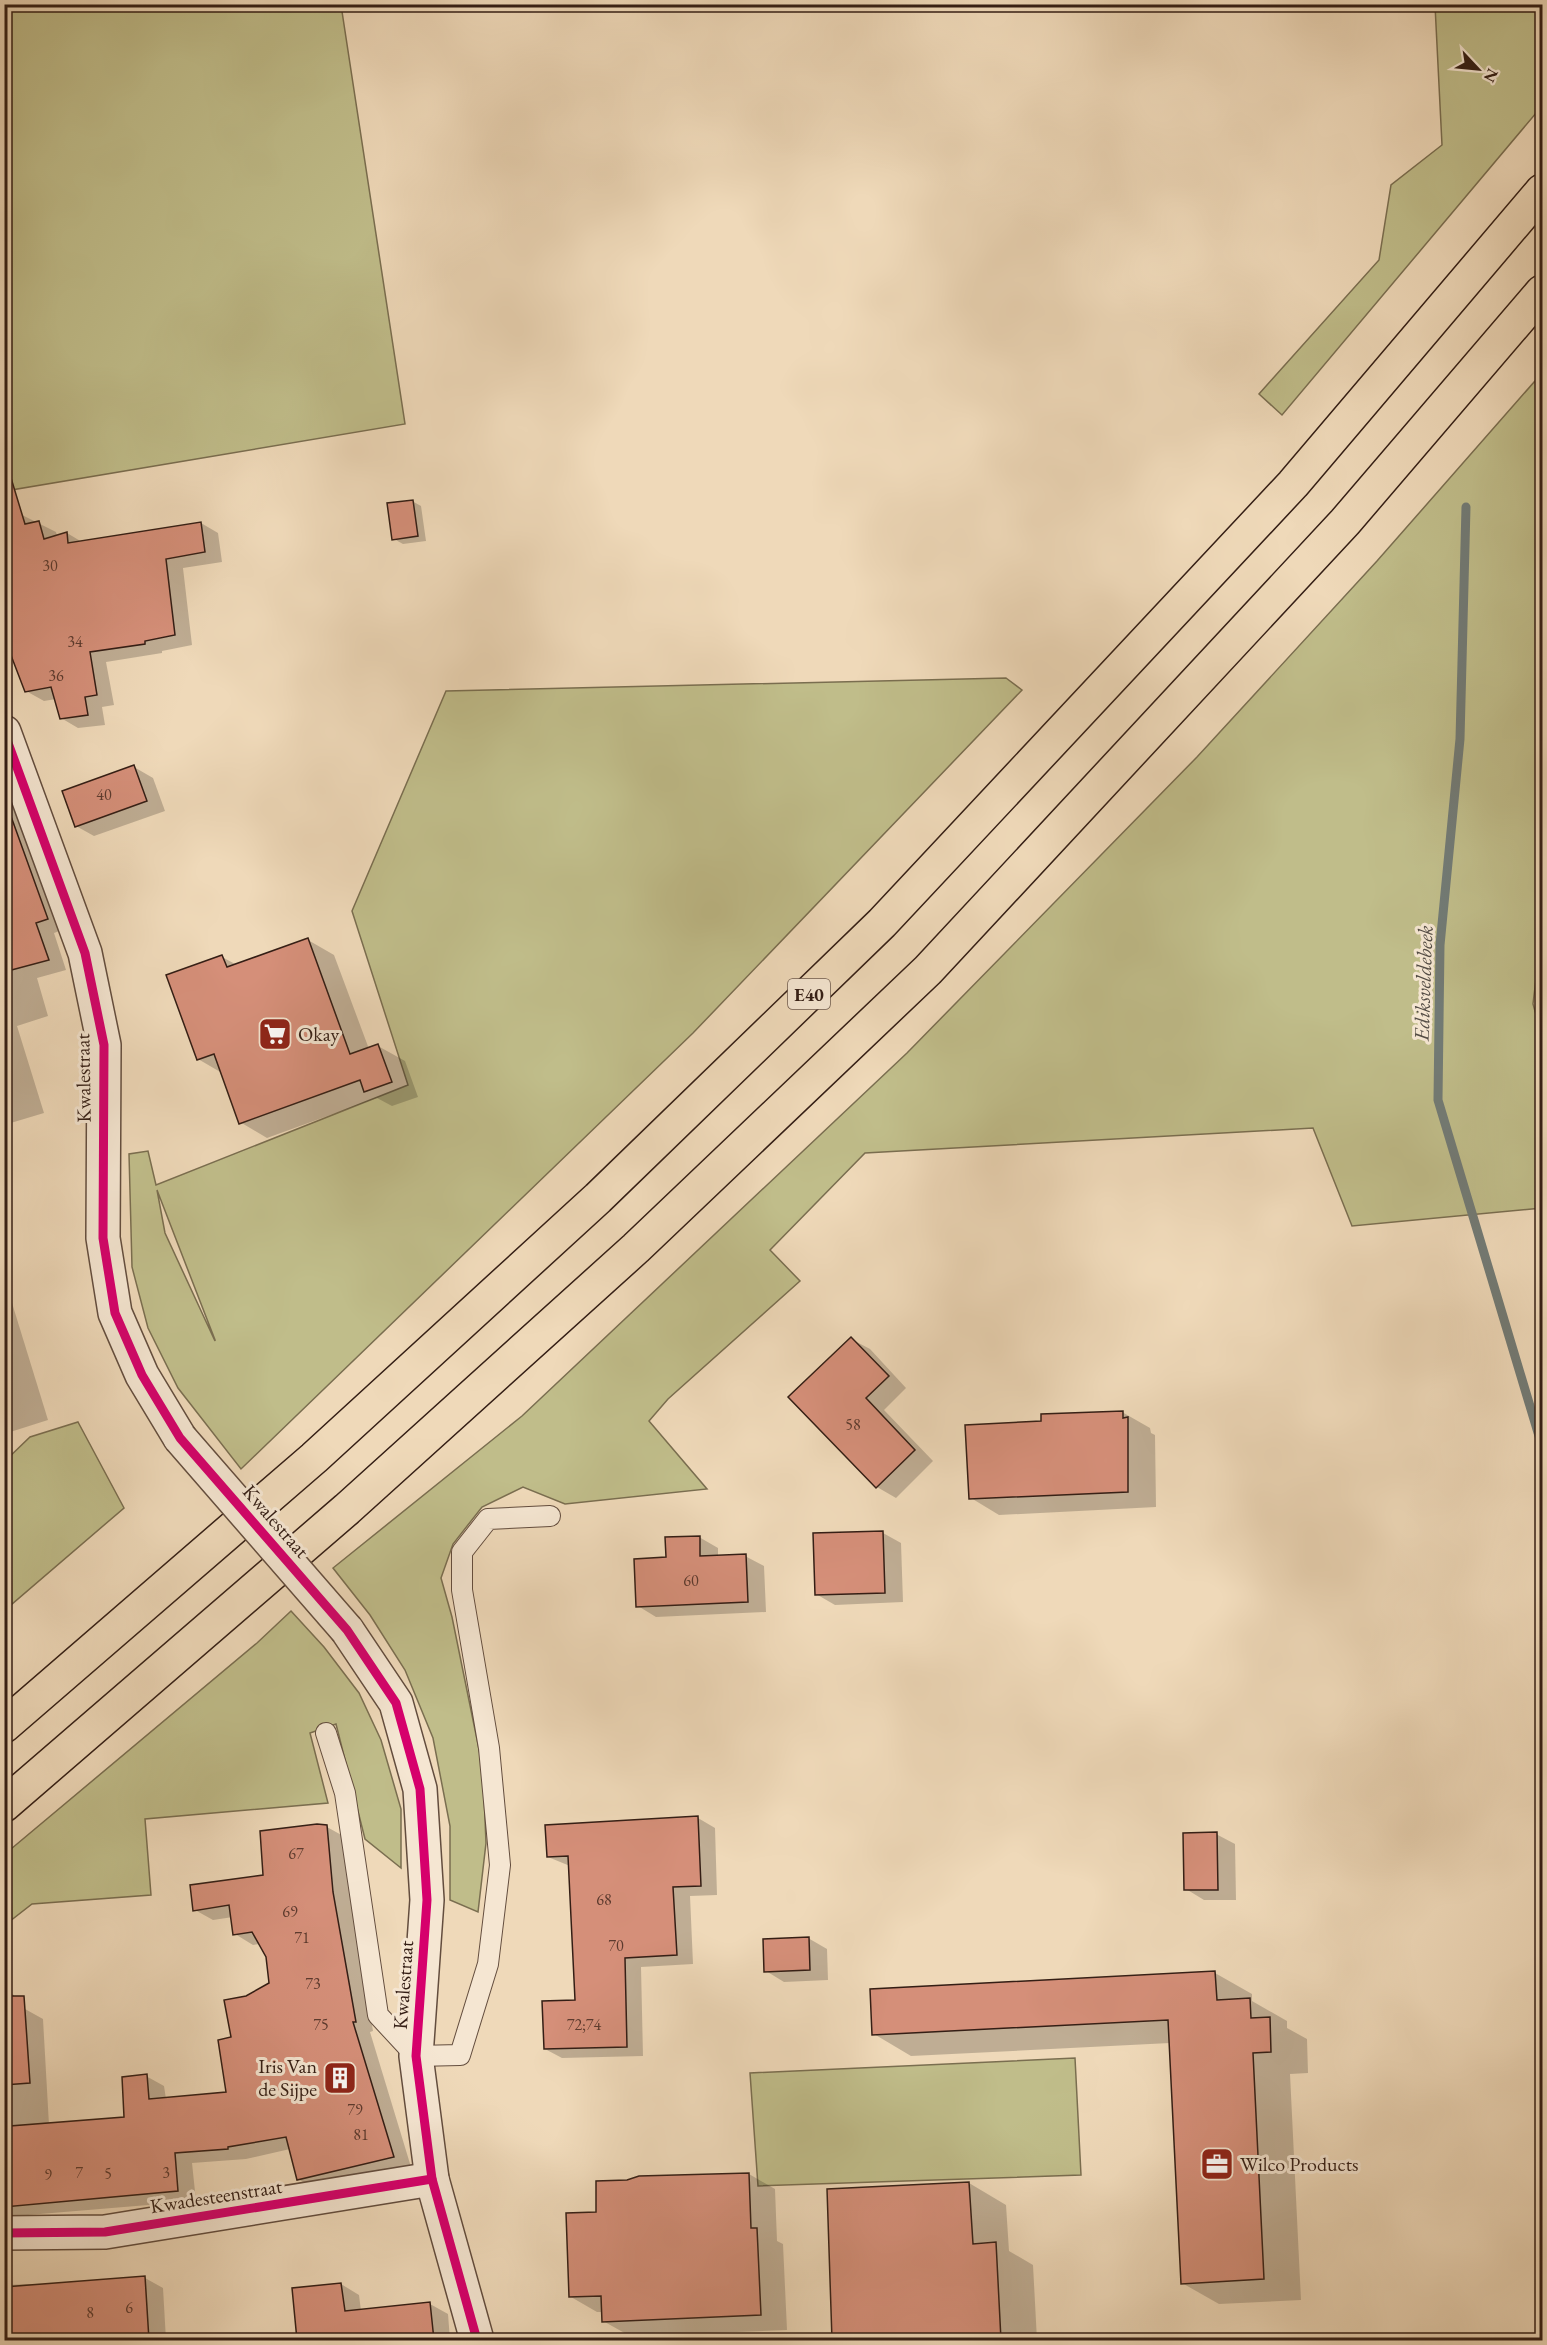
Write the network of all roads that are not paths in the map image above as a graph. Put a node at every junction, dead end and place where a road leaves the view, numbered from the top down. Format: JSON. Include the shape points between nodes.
{"nodes":[{"id":1,"x":1542,"y":191,"type":"edge"},
{"id":2,"x":1542,"y":292,"type":"edge"},
{"id":3,"x":4,"y":732,"type":"edge"},
{"id":4,"x":550,"y":1516,"type":"dead end"},
{"id":5,"x":4,"y":1726,"type":"edge"},
{"id":6,"x":326,"y":1733,"type":"dead end"},
{"id":7,"x":4,"y":1805,"type":"edge"},
{"id":8,"x":416,"y":2056,"type":"junction"},
{"id":9,"x":432,"y":2179,"type":"junction"},
{"id":10,"x":4,"y":2233,"type":"edge"},
{"id":11,"x":477,"y":2340,"type":"edge"}],
"edges":[{"from":1,"to":5,"type":"highway","number":"E40","via":[[1293,484],[882,923],[598,1198],[323,1450]]},
{"from":2,"to":7,"type":"highway","via":[[1345,522],[928,970],[636,1248],[347,1509]]},
{"from":3,"to":8,"type":"street","name":"Kwalestraat","bridge":true,"via":[[85,952],[104,1045],[103,1238],[115,1313],[142,1375],[180,1438],[347,1630],[396,1703],[420,1790],[427,1900]]},
{"from":4,"to":8,"type":"lane","name":"Kwalestraat","via":[[488,1519],[462,1552],[462,1590],[489,1748],[500,1866],[488,1964],[460,2055]]},
{"from":6,"to":8,"type":"lane","name":"Kwalestraat","via":[[345,1793],[378,2015]]},
{"from":8,"to":9,"type":"street","name":"Kwalestraat"},
{"from":9,"to":10,"type":"street","name":"Kwadesteenstraat","via":[[105,2232]]},
{"from":9,"to":11,"type":"street","name":"Kwalestraat"}]}
